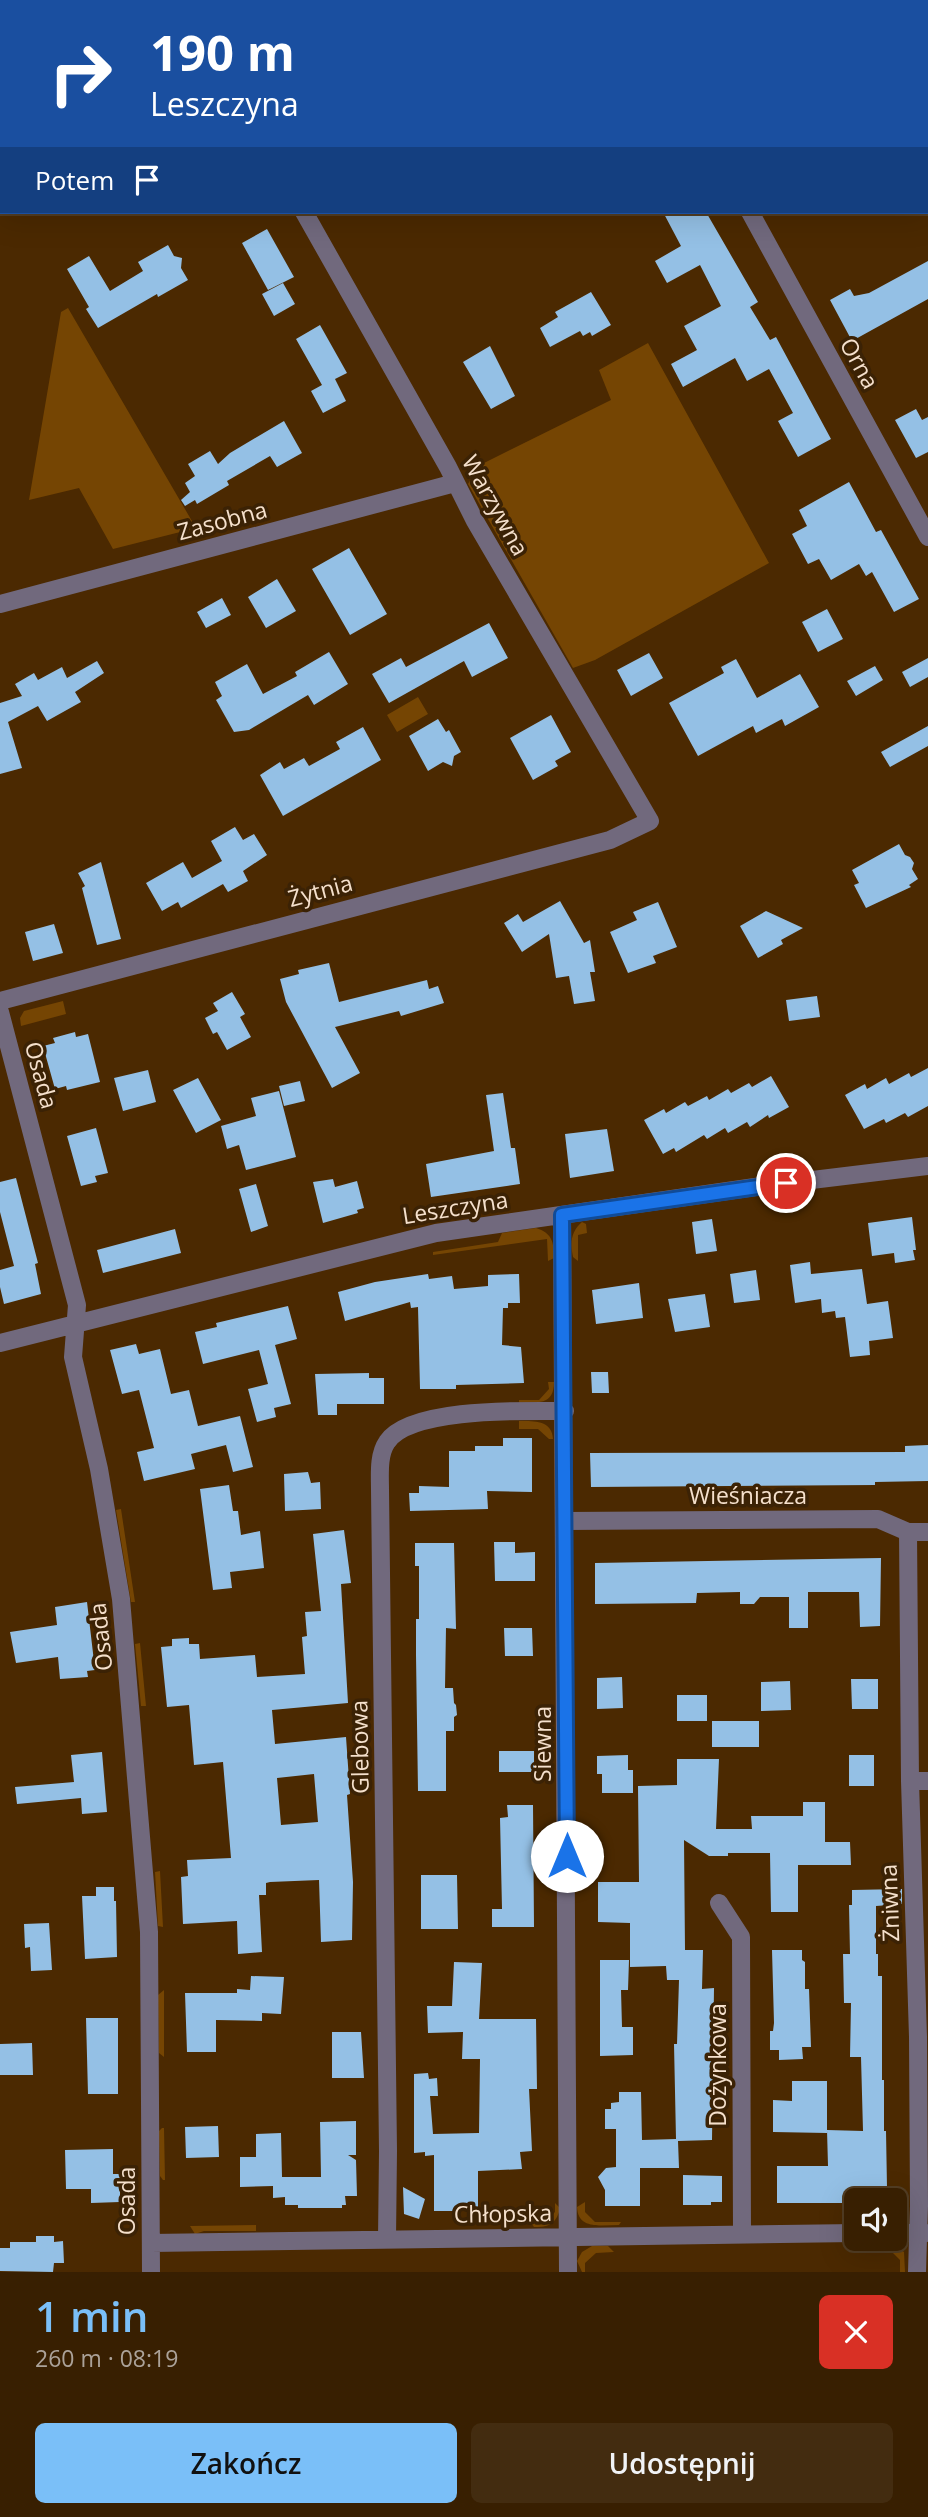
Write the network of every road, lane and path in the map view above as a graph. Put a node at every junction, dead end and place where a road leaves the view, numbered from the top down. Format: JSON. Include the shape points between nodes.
{"nodes":[{"id":1,"x":305,"y":214,"type":"edge"},
{"id":2,"x":751,"y":214,"type":"edge"},
{"id":3,"x":456,"y":483,"type":"junction"},
{"id":4,"x":928,"y":537,"type":"edge"},
{"id":5,"x":0,"y":604,"type":"edge"},
{"id":6,"x":650,"y":821,"type":"joint"},
{"id":7,"x":0,"y":1001,"type":"edge"},
{"id":8,"x":0,"y":1012,"type":"edge"},
{"id":9,"x":928,"y":1166,"type":"edge"},
{"id":10,"x":562,"y":1215,"type":"junction"},
{"id":11,"x":76,"y":1324,"type":"junction"},
{"id":12,"x":0,"y":1343,"type":"edge"},
{"id":13,"x":565,"y":1411,"type":"junction"},
{"id":14,"x":565,"y":1521,"type":"junction"},
{"id":15,"x":908,"y":1532,"type":"junction"},
{"id":16,"x":928,"y":1532,"type":"edge"},
{"id":17,"x":919,"y":1781,"type":"edge"},
{"id":18,"x":719,"y":1903,"type":"dead end"},
{"id":19,"x":923,"y":2037,"type":"edge"},
{"id":20,"x":844,"y":2233,"type":"edge"},
{"id":21,"x":922,"y":2233,"type":"edge"},
{"id":22,"x":742,"y":2234,"type":"junction"},
{"id":23,"x":568,"y":2237,"type":"junction"},
{"id":24,"x":387,"y":2239,"type":"junction"},
{"id":25,"x":151,"y":2243,"type":"junction"},
{"id":26,"x":151,"y":2272,"type":"edge"},
{"id":27,"x":568,"y":2272,"type":"edge"},
{"id":28,"x":916,"y":2272,"type":"edge"}],
"edges":[{"from":1,"to":3,"type":"street","name":"Warzywna"},
{"from":2,"to":4,"type":"street","name":"Orna"},
{"from":3,"to":5,"type":"street","name":"Zasobna"},
{"from":3,"to":6,"type":"street","name":"Warzywna"},
{"from":6,"to":7,"type":"street","name":"Żytnia","via":[[610,840]]},
{"from":8,"to":11,"type":"street","name":"Osada","via":[[76,1299]]},
{"from":9,"to":10,"type":"street","name":"Leszczyna"},
{"from":10,"to":11,"type":"street","name":"Leszczyna","via":[[436,1233]]},
{"from":10,"to":13,"type":"street","name":"Siewna"},
{"from":11,"to":12,"type":"street","name":"Leszczyna"},
{"from":11,"to":25,"type":"street","name":"Osada","via":[[72,1357],[112,1540],[135,1747],[149,1932]]},
{"from":13,"to":14,"type":"street","name":"Siewna"},
{"from":13,"to":24,"type":"street","name":"Glebowa","via":[[473,1412],[410,1425],[391,1436],[382,1456]]},
{"from":14,"to":15,"type":"street","name":"Wieśniacza","via":[[878,1519]]},
{"from":14,"to":23,"type":"street","name":"Siewna"},
{"from":15,"to":16,"type":"street","name":"Wieśniacza"},
{"from":15,"to":17,"type":"street","name":"Żniwna"},
{"from":17,"to":19,"type":"street","name":"Żniwna"},
{"from":18,"to":22,"type":"street","name":"Dożynkowa","via":[[741,1937]]},
{"from":19,"to":21,"type":"street","name":"Żniwna"},
{"from":20,"to":22,"type":"street","name":"Chłopska"},
{"from":21,"to":28,"type":"street","name":"Żniwna"},
{"from":22,"to":23,"type":"street","name":"Chłopska"},
{"from":23,"to":24,"type":"street","name":"Chłopska"},
{"from":23,"to":27,"type":"street","name":"Siewna"},
{"from":24,"to":25,"type":"street","name":"Chłopska"},
{"from":25,"to":26,"type":"street","name":"Osada"}]}
